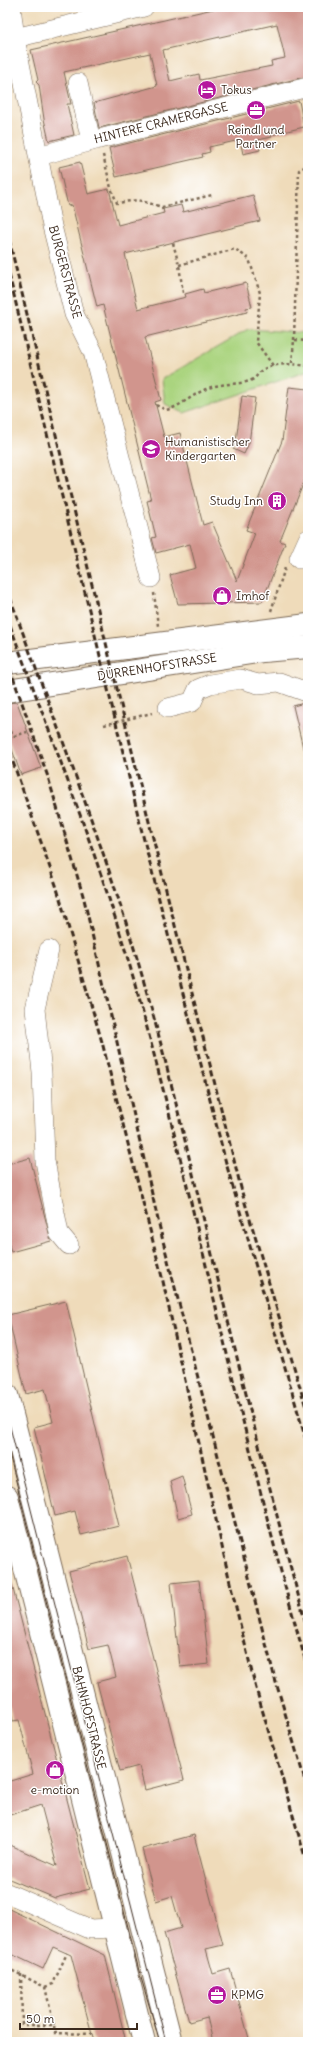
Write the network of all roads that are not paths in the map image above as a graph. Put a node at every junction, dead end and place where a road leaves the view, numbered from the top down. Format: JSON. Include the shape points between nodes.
{"nodes":[{"id":1,"x":11,"y":7,"type":"edge"},
{"id":2,"x":144,"y":7,"type":"edge"},
{"id":3,"x":15,"y":38,"type":"junction"},
{"id":4,"x":78,"y":83,"type":"dead end"},
{"id":5,"x":308,"y":87,"type":"edge"},
{"id":6,"x":95,"y":140,"type":"junction"},
{"id":7,"x":39,"y":156,"type":"junction"},
{"id":8,"x":308,"y":539,"type":"edge"},
{"id":9,"x":299,"y":559,"type":"road end"},
{"id":10,"x":151,"y":578,"type":"road end"},
{"id":11,"x":308,"y":625,"type":"edge"},
{"id":12,"x":308,"y":646,"type":"edge"},
{"id":13,"x":7,"y":663,"type":"edge"},
{"id":14,"x":7,"y":691,"type":"edge"},
{"id":15,"x":308,"y":691,"type":"edge"},
{"id":16,"x":168,"y":708,"type":"road end"},
{"id":17,"x":49,"y":950,"type":"dead end"},
{"id":18,"x":69,"y":1245,"type":"dead end"},
{"id":19,"x":7,"y":1395,"type":"edge"},
{"id":20,"x":7,"y":1497,"type":"edge"},
{"id":21,"x":7,"y":1893,"type":"edge"},
{"id":22,"x":114,"y":1928,"type":"junction"},
{"id":23,"x":144,"y":2042,"type":"edge"},
{"id":24,"x":171,"y":2042,"type":"edge"}],
"edges":[{"from":1,"to":3,"type":"street","name":"BURGERSTRASSE"},
{"from":2,"to":3,"type":"street"},
{"from":3,"to":7,"type":"street","name":"BURGERSTRASSE"},
{"from":4,"to":6,"type":"street"},
{"from":5,"to":6,"type":"street","name":"HINTERE CRAMERGASSE"},
{"from":6,"to":7,"type":"street","name":"HINTERE CRAMERGASSE"},
{"from":7,"to":10,"type":"street","name":"BURGERSTRASSE","via":[[52,226],[74,314],[93,352]]},
{"from":8,"to":9,"type":"street"},
{"from":11,"to":13,"type":"main road","name":"DÜRRENHOFSTRASSE"},
{"from":12,"to":14,"type":"main road","name":"DÜRRENHOFSTRASSE","via":[[263,650]]},
{"from":15,"to":16,"type":"street","via":[[279,682],[258,684],[241,678],[210,684],[198,689],[192,702]]},
{"from":17,"to":18,"type":"street","via":[[35,1008],[42,1072],[45,1161],[59,1233]]},
{"from":19,"to":24,"type":"main road","name":"BAHNHOFSTRASSE"},
{"from":20,"to":22,"type":"main road"},
{"from":21,"to":22,"type":"street","via":[[90,1929]]},
{"from":22,"to":23,"type":"main road"}]}
